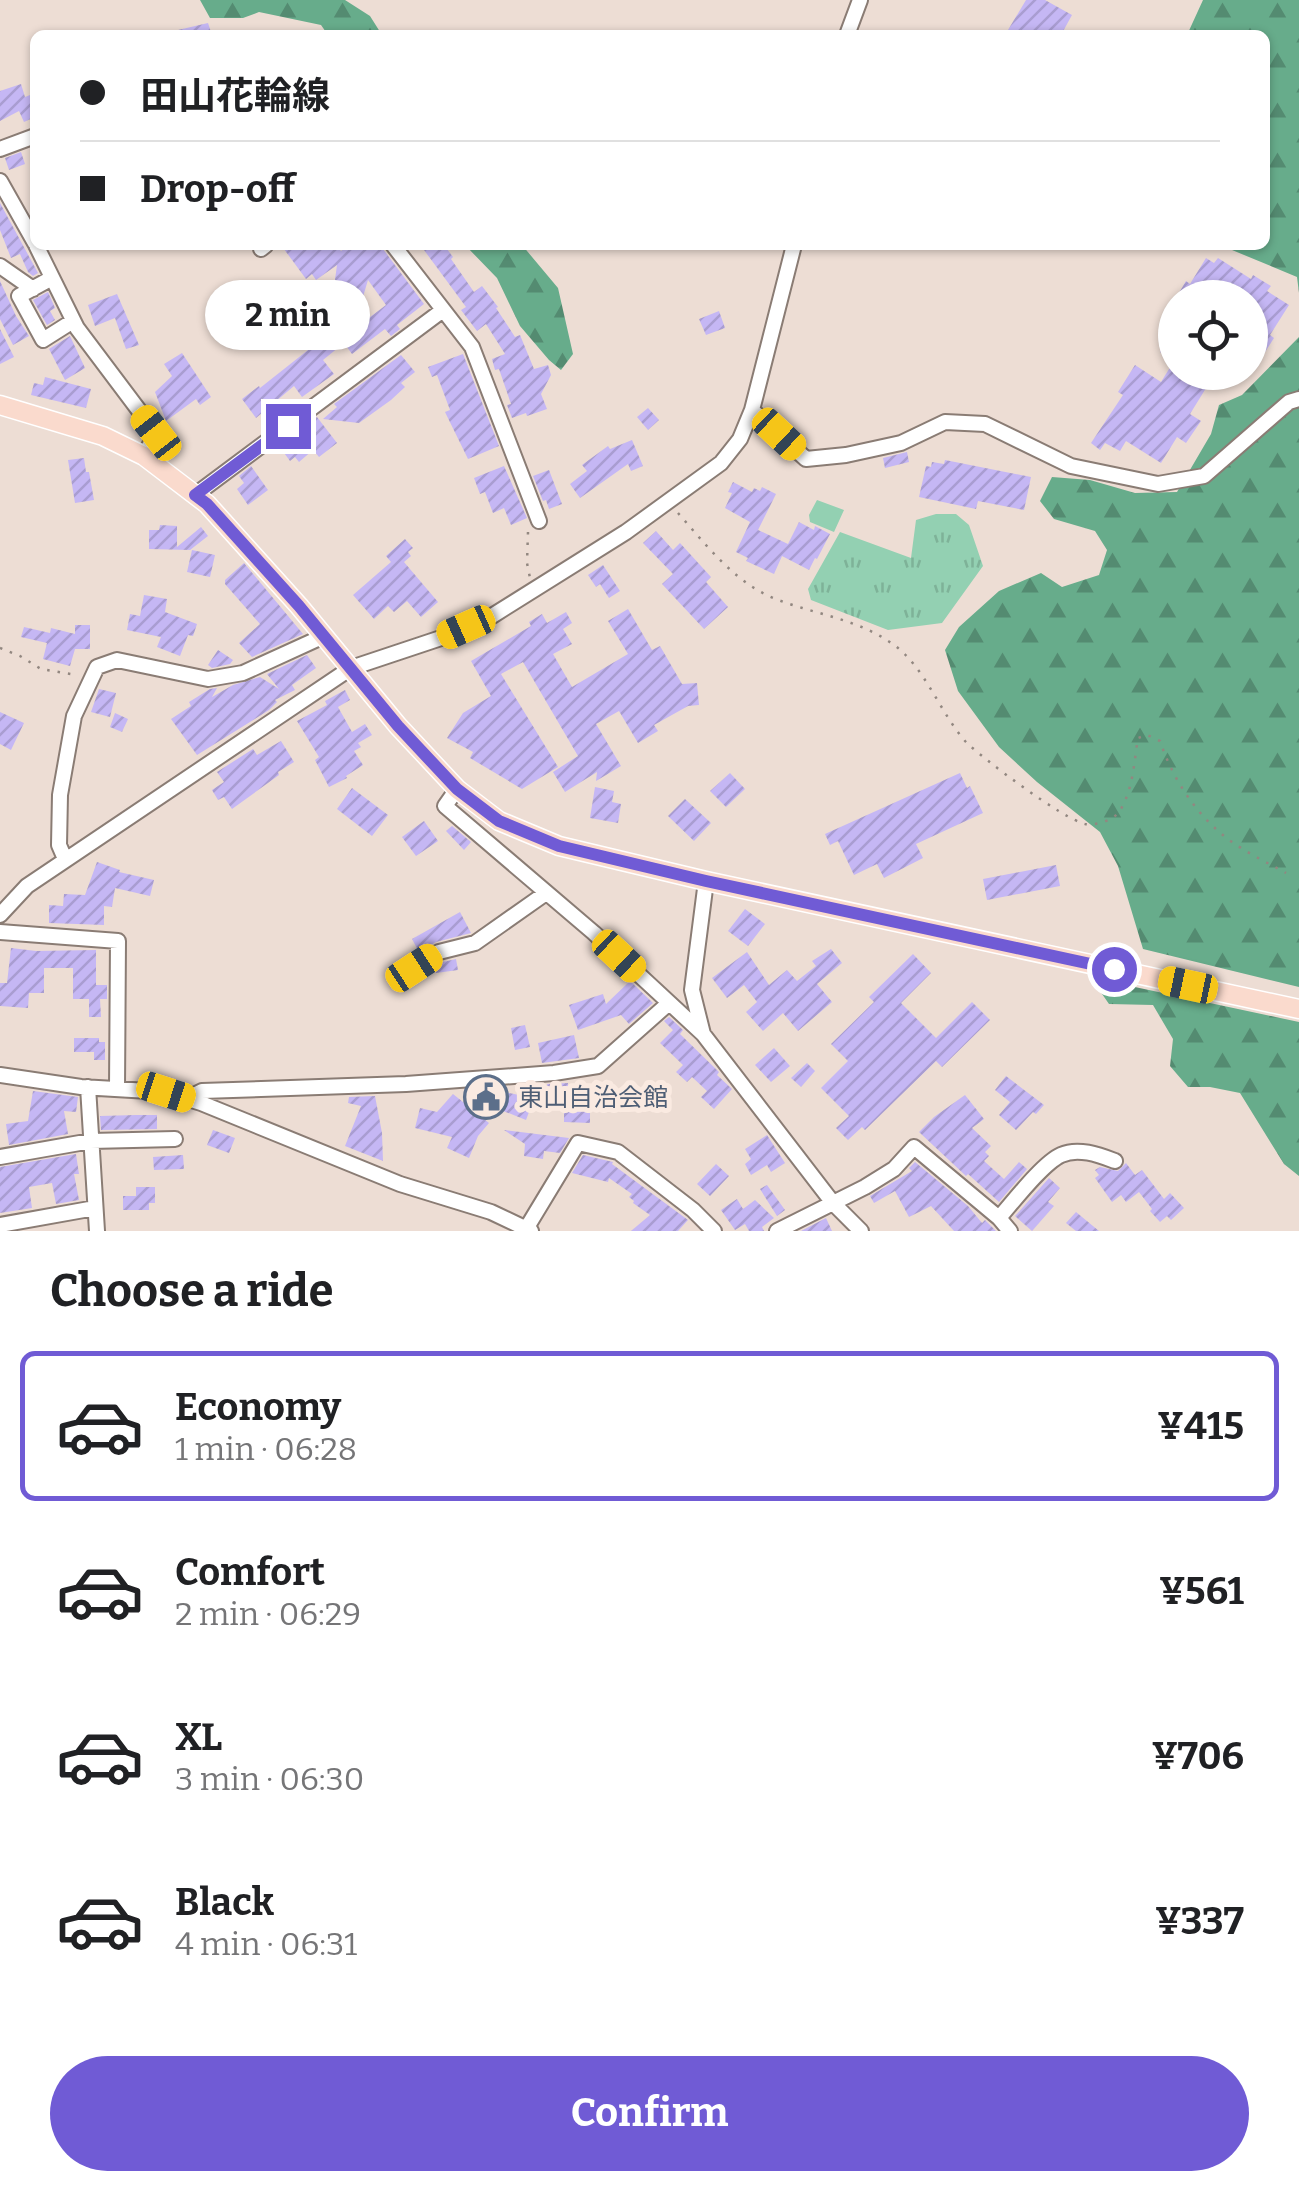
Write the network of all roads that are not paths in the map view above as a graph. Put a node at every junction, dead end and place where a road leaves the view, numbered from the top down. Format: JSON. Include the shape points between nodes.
{"nodes":[{"id":1,"x":860,"y":0,"type":"edge"},
{"id":2,"x":848,"y":30,"type":"edge"},
{"id":3,"x":30,"y":138,"type":"edge"},
{"id":4,"x":0,"y":148,"type":"edge"},
{"id":5,"x":0,"y":181,"type":"edge"},
{"id":6,"x":30,"y":234,"type":"edge"},
{"id":7,"x":39,"y":250,"type":"edge"},
{"id":8,"x":397,"y":250,"type":"edge"},
{"id":9,"x":793,"y":250,"type":"edge"},
{"id":10,"x":0,"y":266,"type":"edge"},
{"id":11,"x":52,"y":278,"type":"junction"},
{"id":12,"x":33,"y":289,"type":"junction"},
{"id":13,"x":443,"y":310,"type":"junction"},
{"id":14,"x":73,"y":321,"type":"junction"},
{"id":15,"x":1299,"y":398,"type":"edge"},
{"id":16,"x":0,"y":404,"type":"edge"},
{"id":17,"x":752,"y":410,"type":"junction"},
{"id":18,"x":144,"y":456,"type":"junction"},
{"id":19,"x":195,"y":495,"type":"junction"},
{"id":20,"x":539,"y":521,"type":"road end"},
{"id":21,"x":324,"y":636,"type":"junction"},
{"id":22,"x":351,"y":668,"type":"junction"},
{"id":23,"x":457,"y":789,"type":"junction"},
{"id":24,"x":65,"y":859,"type":"junction"},
{"id":25,"x":706,"y":881,"type":"junction"},
{"id":26,"x":546,"y":893,"type":"junction"},
{"id":27,"x":0,"y":915,"type":"edge"},
{"id":28,"x":0,"y":932,"type":"edge"},
{"id":29,"x":414,"y":968,"type":"dead end"},
{"id":30,"x":670,"y":1003,"type":"junction"},
{"id":31,"x":1299,"y":1009,"type":"edge"},
{"id":32,"x":703,"y":1034,"type":"junction"},
{"id":33,"x":0,"y":1075,"type":"edge"},
{"id":34,"x":88,"y":1087,"type":"junction"},
{"id":35,"x":118,"y":1089,"type":"junction"},
{"id":36,"x":186,"y":1098,"type":"junction"},
{"id":37,"x":175,"y":1139,"type":"dead end"},
{"id":38,"x":92,"y":1142,"type":"junction"},
{"id":39,"x":0,"y":1157,"type":"edge"},
{"id":40,"x":1115,"y":1162,"type":"dead end"},
{"id":41,"x":833,"y":1203,"type":"junction"},
{"id":42,"x":95,"y":1208,"type":"junction"},
{"id":43,"x":998,"y":1218,"type":"junction"},
{"id":44,"x":0,"y":1224,"type":"edge"},
{"id":45,"x":528,"y":1230,"type":"edge"},
{"id":46,"x":96,"y":1231,"type":"edge"},
{"id":47,"x":714,"y":1231,"type":"edge"},
{"id":48,"x":777,"y":1231,"type":"edge"},
{"id":49,"x":861,"y":1231,"type":"edge"},
{"id":50,"x":1010,"y":1231,"type":"edge"}],
"edges":[{"from":1,"to":2,"type":"street"},
{"from":3,"to":4,"type":"street"},
{"from":5,"to":6,"type":"street"},
{"from":7,"to":11,"type":"street"},
{"from":8,"to":13,"type":"street"},
{"from":9,"to":17,"type":"street"},
{"from":10,"to":12,"type":"street"},
{"from":11,"to":12,"type":"street"},
{"from":11,"to":14,"type":"street"},
{"from":12,"to":14,"type":"street","via":[[19,296],[43,340]]},
{"from":13,"to":19,"type":"street"},
{"from":13,"to":20,"type":"street","via":[[472,347]]},
{"from":14,"to":18,"type":"street","via":[[156,433]]},
{"from":15,"to":17,"type":"street","via":[[1204,476],[1158,484],[1070,466],[985,424],[945,422],[901,444],[806,459]]},
{"from":16,"to":18,"type":"main road"},
{"from":17,"to":22,"type":"street","via":[[721,462],[626,532],[492,616]]},
{"from":18,"to":19,"type":"main road"},
{"from":19,"to":21,"type":"main road"},
{"from":21,"to":22,"type":"main road"},
{"from":21,"to":24,"type":"street","via":[[243,673],[208,679],[116,660],[97,668],[74,716],[60,796]]},
{"from":22,"to":23,"type":"main road"},
{"from":22,"to":24,"type":"street"},
{"from":23,"to":25,"type":"main road","via":[[499,821],[559,846]]},
{"from":23,"to":26,"type":"street","via":[[445,806]]},
{"from":24,"to":27,"type":"street","via":[[26,886]]},
{"from":25,"to":31,"type":"main road"},
{"from":25,"to":32,"type":"street","via":[[692,990]]},
{"from":26,"to":29,"type":"street","via":[[475,943],[439,952]]},
{"from":26,"to":30,"type":"street"},
{"from":28,"to":35,"type":"street","via":[[118,942]]},
{"from":30,"to":32,"type":"street"},
{"from":30,"to":36,"type":"street","via":[[598,1066],[406,1084],[202,1090]]},
{"from":32,"to":41,"type":"street"},
{"from":33,"to":34,"type":"street"},
{"from":34,"to":35,"type":"street"},
{"from":34,"to":38,"type":"street"},
{"from":35,"to":36,"type":"street"},
{"from":36,"to":45,"type":"street"},
{"from":37,"to":38,"type":"street"},
{"from":38,"to":39,"type":"street"},
{"from":38,"to":42,"type":"street"},
{"from":40,"to":43,"type":"street","via":[[1096,1153],[1062,1154]]},
{"from":41,"to":43,"type":"street","via":[[894,1169],[914,1147]]},
{"from":41,"to":48,"type":"street"},
{"from":41,"to":49,"type":"street"},
{"from":42,"to":44,"type":"street"},
{"from":42,"to":46,"type":"street"},
{"from":43,"to":50,"type":"street"},
{"from":45,"to":47,"type":"street","via":[[578,1142],[618,1152]]}]}
